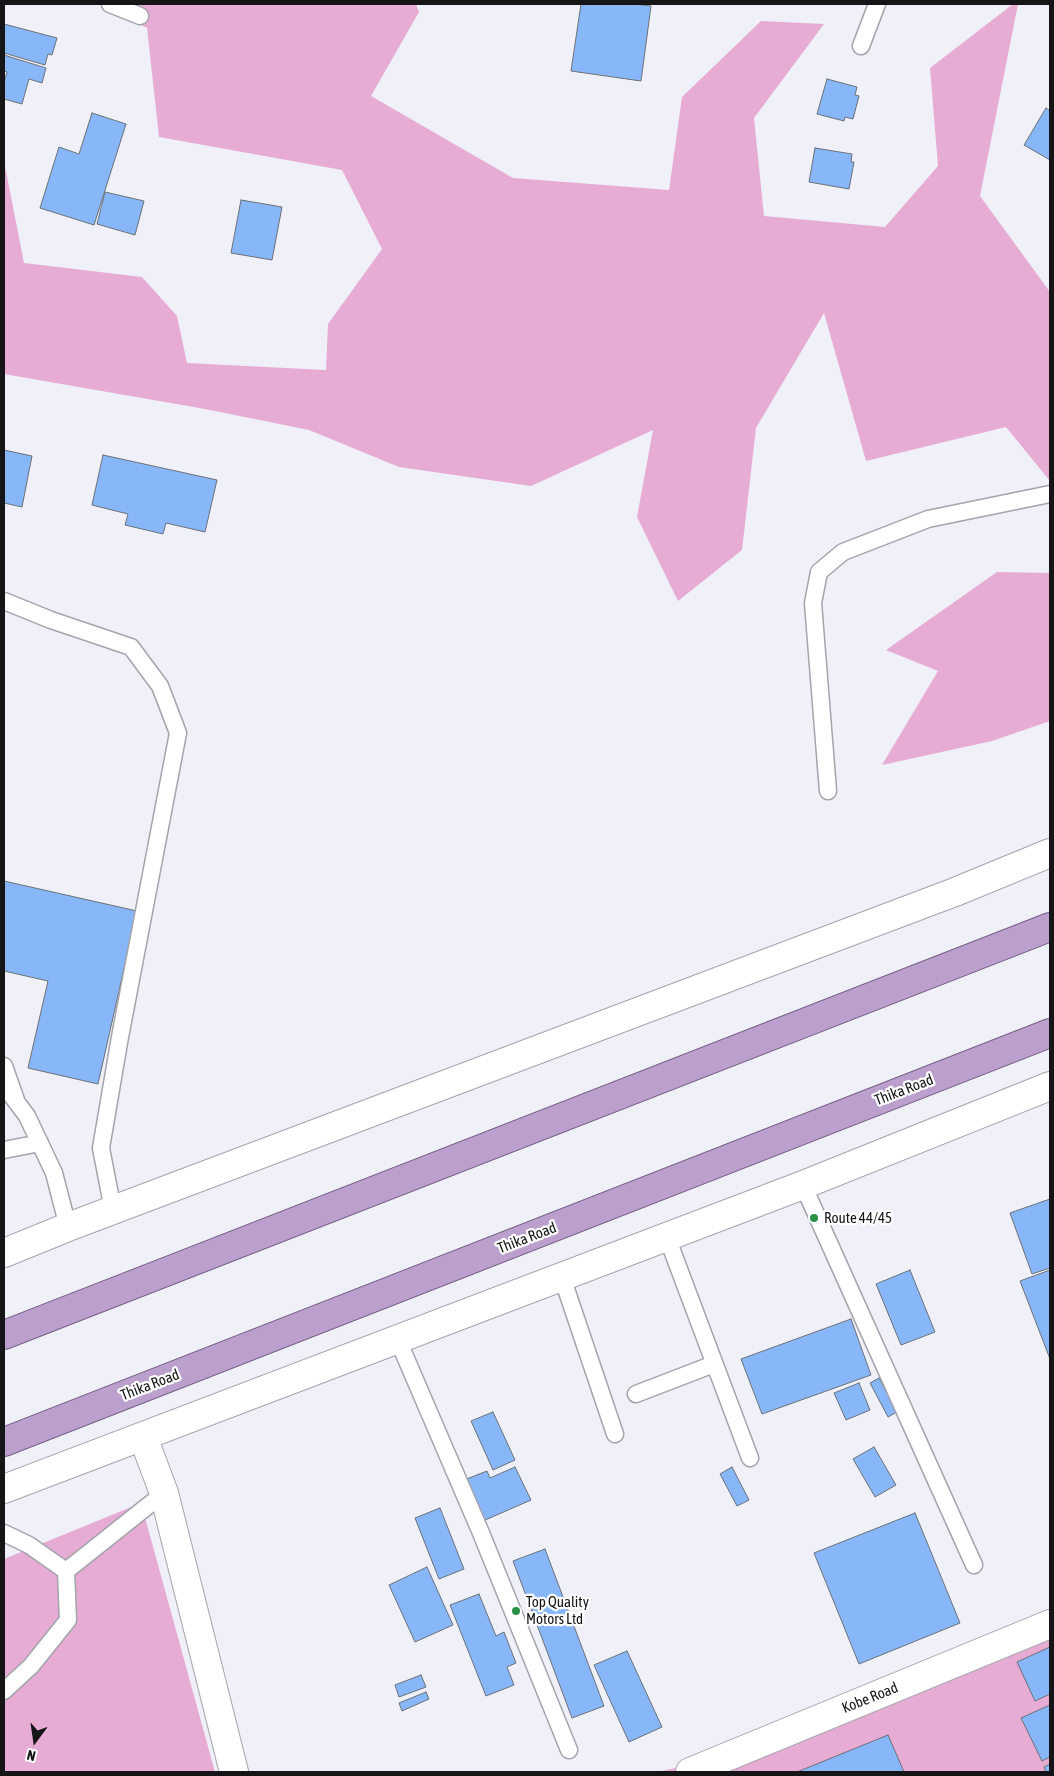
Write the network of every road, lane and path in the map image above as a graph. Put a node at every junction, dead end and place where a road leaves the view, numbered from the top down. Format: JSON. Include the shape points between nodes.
{"nodes":[{"id":1,"x":110,"y":4,"type":"edge"},
{"id":2,"x":877,"y":4,"type":"edge"},
{"id":3,"x":140,"y":16,"type":"dead end"},
{"id":4,"x":861,"y":46,"type":"dead end"},
{"id":5,"x":1050,"y":494,"type":"edge"},
{"id":6,"x":4,"y":601,"type":"edge"},
{"id":7,"x":828,"y":791,"type":"dead end"},
{"id":8,"x":1050,"y":853,"type":"edge"},
{"id":9,"x":1050,"y":927,"type":"edge"},
{"id":10,"x":1050,"y":1033,"type":"edge"},
{"id":11,"x":4,"y":1066,"type":"edge"},
{"id":12,"x":1050,"y":1086,"type":"edge"},
{"id":13,"x":4,"y":1090,"type":"edge"},
{"id":14,"x":17,"y":1104,"type":"junction"},
{"id":15,"x":40,"y":1143,"type":"junction"},
{"id":16,"x":4,"y":1150,"type":"edge"},
{"id":17,"x":803,"y":1185,"type":"junction"},
{"id":18,"x":113,"y":1210,"type":"junction"},
{"id":19,"x":68,"y":1227,"type":"junction"},
{"id":20,"x":667,"y":1237,"type":"junction"},
{"id":21,"x":4,"y":1253,"type":"edge"},
{"id":22,"x":562,"y":1277,"type":"junction"},
{"id":23,"x":4,"y":1335,"type":"edge"},
{"id":24,"x":398,"y":1340,"type":"junction"},
{"id":25,"x":714,"y":1364,"type":"junction"},
{"id":26,"x":636,"y":1394,"type":"dead end"},
{"id":27,"x":615,"y":1434,"type":"dead end"},
{"id":28,"x":143,"y":1438,"type":"junction"},
{"id":29,"x":4,"y":1442,"type":"edge"},
{"id":30,"x":750,"y":1458,"type":"dead end"},
{"id":31,"x":4,"y":1489,"type":"edge"},
{"id":32,"x":164,"y":1493,"type":"junction"},
{"id":33,"x":4,"y":1533,"type":"edge"},
{"id":34,"x":974,"y":1565,"type":"dead end"},
{"id":35,"x":66,"y":1571,"type":"junction"},
{"id":36,"x":1050,"y":1624,"type":"edge"},
{"id":37,"x":4,"y":1691,"type":"edge"},
{"id":38,"x":569,"y":1750,"type":"dead end"},
{"id":39,"x":234,"y":1772,"type":"edge"},
{"id":40,"x":690,"y":1772,"type":"edge"}],
"edges":[{"from":1,"to":3,"type":"lane"},
{"from":2,"to":4,"type":"lane"},
{"from":5,"to":7,"type":"lane","via":[[928,519],[843,552],[819,572],[814,602]]},
{"from":6,"to":18,"type":"lane","via":[[131,647],[160,686],[178,733],[101,1148]]},
{"from":8,"to":18,"type":"main road","via":[[955,892]]},
{"from":9,"to":23,"type":"highway"},
{"from":10,"to":29,"type":"highway","name":"Thika Road"},
{"from":11,"to":14,"type":"lane"},
{"from":12,"to":17,"type":"main road"},
{"from":13,"to":14,"type":"lane"},
{"from":14,"to":15,"type":"lane","via":[[27,1116]]},
{"from":15,"to":16,"type":"lane"},
{"from":15,"to":19,"type":"lane","via":[[54,1173]]},
{"from":17,"to":20,"type":"main road"},
{"from":17,"to":34,"type":"lane"},
{"from":18,"to":19,"type":"main road"},
{"from":19,"to":21,"type":"main road"},
{"from":20,"to":22,"type":"main road"},
{"from":20,"to":25,"type":"lane"},
{"from":22,"to":24,"type":"main road"},
{"from":22,"to":27,"type":"lane"},
{"from":24,"to":28,"type":"main road"},
{"from":24,"to":38,"type":"lane","via":[[481,1532]]},
{"from":25,"to":26,"type":"lane"},
{"from":25,"to":30,"type":"lane"},
{"from":28,"to":31,"type":"main road"},
{"from":28,"to":32,"type":"main road"},
{"from":32,"to":35,"type":"lane"},
{"from":32,"to":39,"type":"main road"},
{"from":33,"to":35,"type":"lane","via":[[29,1545]]},
{"from":35,"to":37,"type":"lane","via":[[68,1620],[31,1666]]},
{"from":36,"to":40,"type":"main road","name":"Kobe Road"}]}
